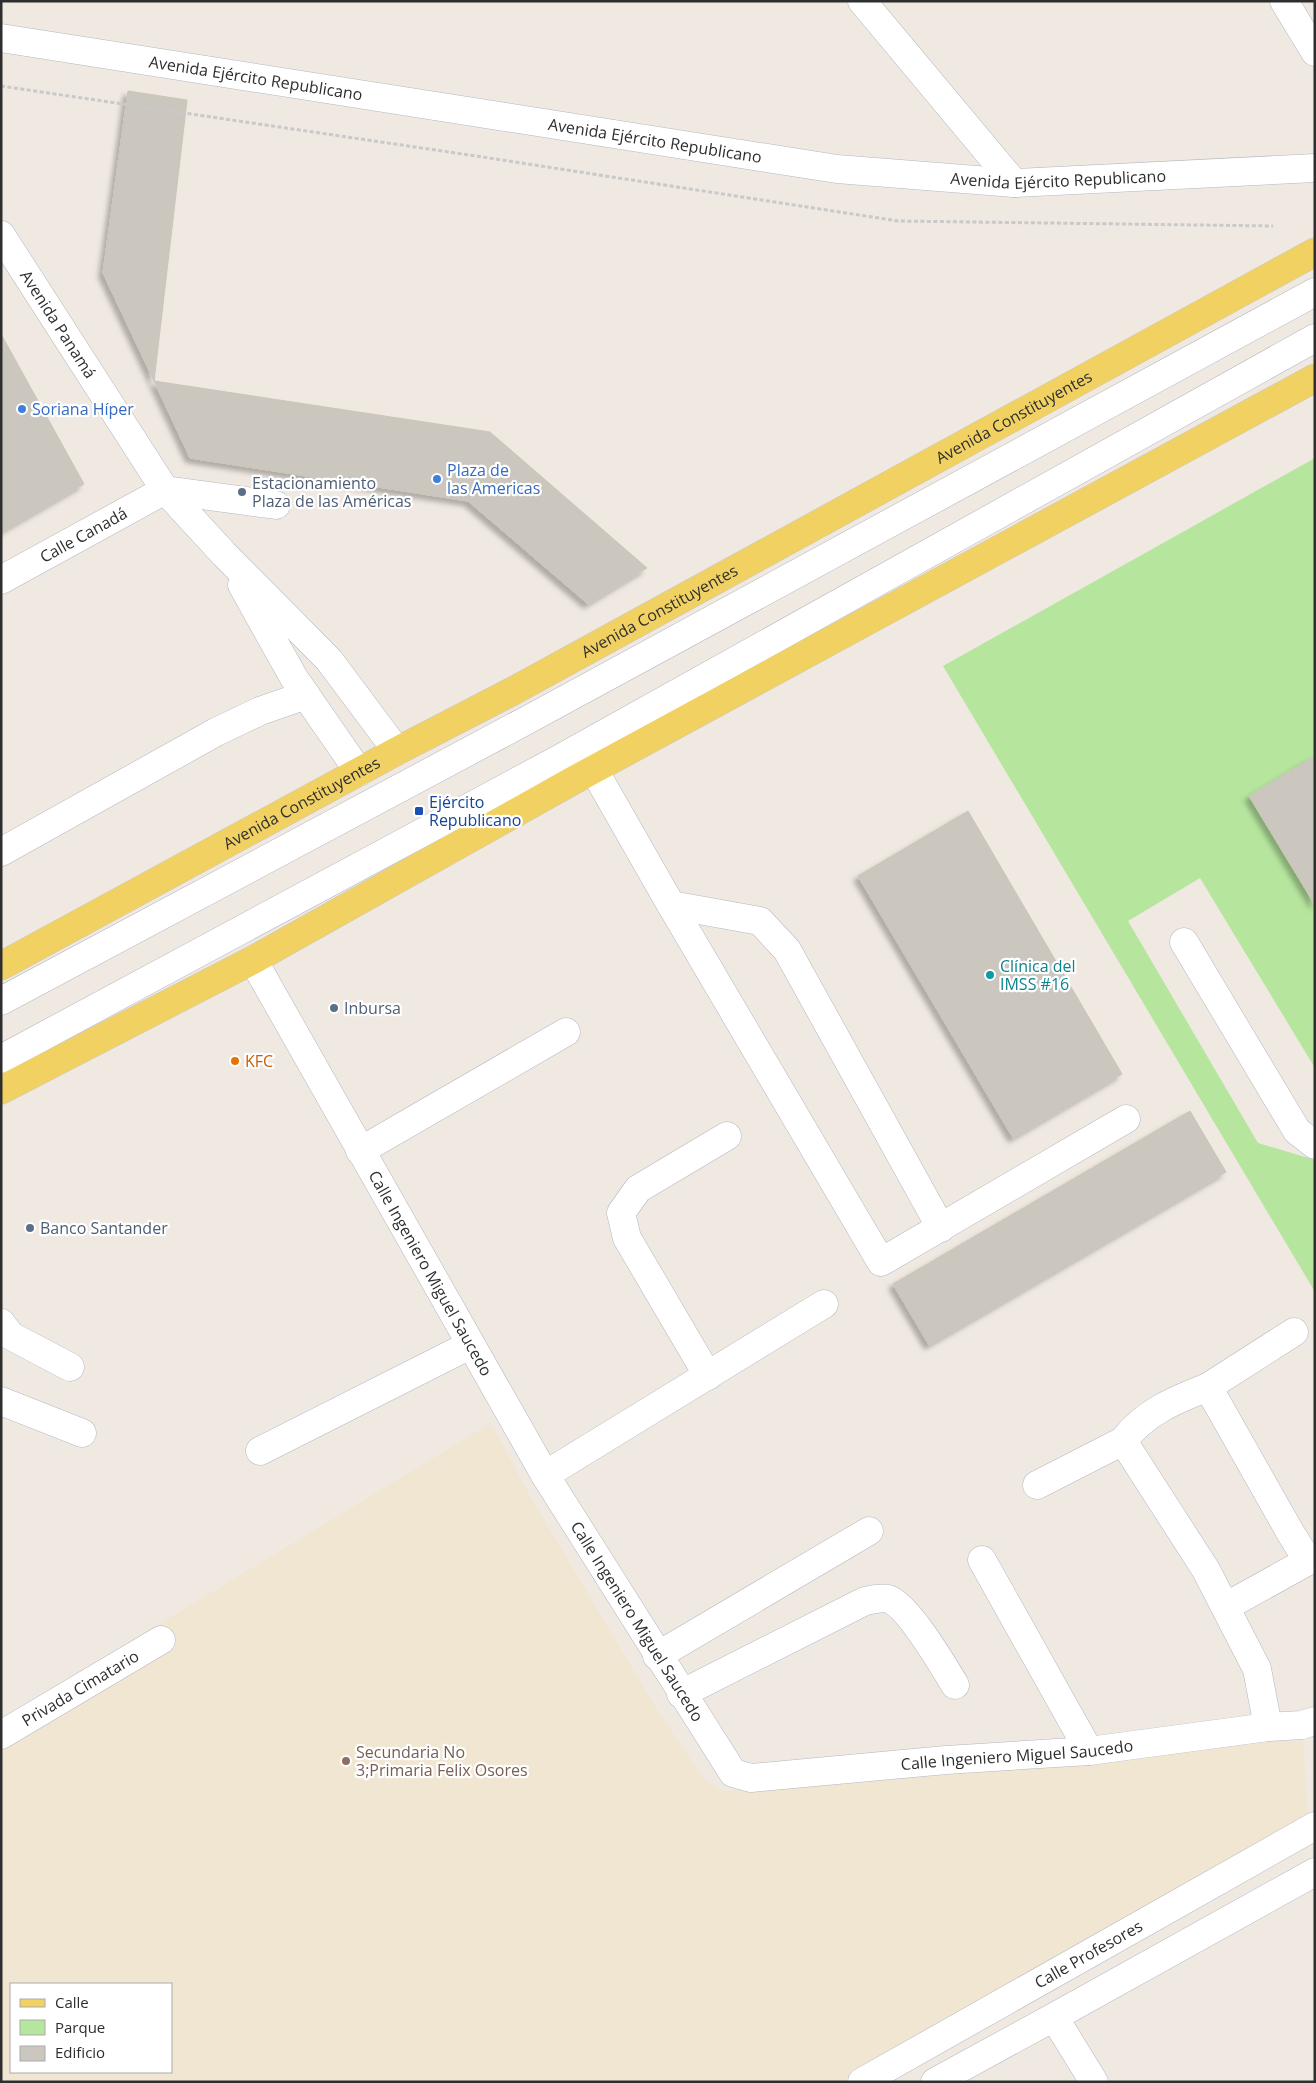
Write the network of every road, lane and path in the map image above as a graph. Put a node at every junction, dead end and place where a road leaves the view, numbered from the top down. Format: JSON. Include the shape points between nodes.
{"nodes":[{"id":1,"x":862,"y":1,"type":"edge"},
{"id":2,"x":1284,"y":1,"type":"edge"},
{"id":3,"x":1,"y":38,"type":"edge"},
{"id":4,"x":1315,"y":52,"type":"edge"},
{"id":5,"x":1,"y":86,"type":"edge"},
{"id":6,"x":1315,"y":168,"type":"edge"},
{"id":7,"x":1014,"y":183,"type":"junction"},
{"id":8,"x":1273,"y":226,"type":"dead end"},
{"id":9,"x":1,"y":235,"type":"edge"},
{"id":10,"x":1315,"y":252,"type":"edge"},
{"id":11,"x":1315,"y":292,"type":"edge"},
{"id":12,"x":1315,"y":338,"type":"edge"},
{"id":13,"x":1315,"y":378,"type":"edge"},
{"id":14,"x":166,"y":490,"type":"junction"},
{"id":15,"x":276,"y":505,"type":"dead end"},
{"id":16,"x":224,"y":554,"type":"junction"},
{"id":17,"x":1,"y":580,"type":"edge"},
{"id":18,"x":306,"y":696,"type":"junction"},
{"id":19,"x":397,"y":751,"type":"junction"},
{"id":20,"x":594,"y":770,"type":"junction"},
{"id":21,"x":359,"y":772,"type":"junction"},
{"id":22,"x":1,"y":852,"type":"edge"},
{"id":23,"x":671,"y":905,"type":"junction"},
{"id":24,"x":1184,"y":942,"type":"dead end"},
{"id":25,"x":253,"y":960,"type":"junction"},
{"id":26,"x":1,"y":966,"type":"edge"},
{"id":27,"x":1,"y":1001,"type":"edge"},
{"id":28,"x":566,"y":1032,"type":"dead end"},
{"id":29,"x":1,"y":1059,"type":"edge"},
{"id":30,"x":1,"y":1090,"type":"edge"},
{"id":31,"x":1126,"y":1119,"type":"dead end"},
{"id":32,"x":727,"y":1136,"type":"dead end"},
{"id":33,"x":1315,"y":1145,"type":"edge"},
{"id":34,"x":360,"y":1151,"type":"junction"},
{"id":35,"x":941,"y":1228,"type":"junction"},
{"id":36,"x":824,"y":1304,"type":"dead end"},
{"id":37,"x":1,"y":1323,"type":"edge"},
{"id":38,"x":1294,"y":1332,"type":"dead end"},
{"id":39,"x":470,"y":1345,"type":"junction"},
{"id":40,"x":70,"y":1367,"type":"dead end"},
{"id":41,"x":708,"y":1376,"type":"junction"},
{"id":42,"x":1208,"y":1387,"type":"junction"},
{"id":43,"x":1,"y":1401,"type":"edge"},
{"id":44,"x":82,"y":1433,"type":"dead end"},
{"id":45,"x":1123,"y":1441,"type":"junction"},
{"id":46,"x":260,"y":1450,"type":"dead end"},
{"id":47,"x":545,"y":1475,"type":"junction"},
{"id":48,"x":1037,"y":1485,"type":"dead end"},
{"id":49,"x":869,"y":1531,"type":"dead end"},
{"id":50,"x":1312,"y":1559,"type":"edge"},
{"id":51,"x":982,"y":1560,"type":"dead end"},
{"id":52,"x":1225,"y":1607,"type":"junction"},
{"id":53,"x":160,"y":1640,"type":"dead end"},
{"id":54,"x":658,"y":1656,"type":"junction"},
{"id":55,"x":955,"y":1685,"type":"dead end"},
{"id":56,"x":681,"y":1694,"type":"junction"},
{"id":57,"x":1315,"y":1721,"type":"edge"},
{"id":58,"x":1268,"y":1727,"type":"junction"},
{"id":59,"x":1,"y":1735,"type":"edge"},
{"id":60,"x":1089,"y":1751,"type":"junction"},
{"id":61,"x":1315,"y":1826,"type":"edge"},
{"id":62,"x":1315,"y":1872,"type":"edge"},
{"id":63,"x":1054,"y":2018,"type":"junction"},
{"id":64,"x":865,"y":2081,"type":"edge"},
{"id":65,"x":935,"y":2082,"type":"edge"},
{"id":66,"x":1094,"y":2082,"type":"edge"}],
"edges":[{"from":1,"to":7,"type":"street"},
{"from":2,"to":4,"type":"street"},
{"from":3,"to":7,"type":"street","name":"Avenida Ejército Republicano","via":[[837,170]]},
{"from":5,"to":8,"type":"path","via":[[898,221]]},
{"from":6,"to":7,"type":"street","name":"Avenida Ejército Republicano"},
{"from":9,"to":14,"type":"street","name":"Avenida Panamá"},
{"from":10,"to":19,"type":"main road","name":"Avenida Constituyentes","via":[[513,691]]},
{"from":11,"to":27,"type":"street"},
{"from":12,"to":29,"type":"street","via":[[559,759]]},
{"from":13,"to":20,"type":"main road"},
{"from":14,"to":15,"type":"street"},
{"from":14,"to":16,"type":"street","name":"Avenida Panamá"},
{"from":14,"to":17,"type":"street","name":"Calle Canadá"},
{"from":16,"to":18,"type":"street"},
{"from":16,"to":19,"type":"street","via":[[329,660]]},
{"from":18,"to":21,"type":"street"},
{"from":18,"to":22,"type":"street","via":[[260,711],[216,732]]},
{"from":19,"to":21,"type":"main road","name":"Avenida Constituyentes"},
{"from":20,"to":23,"type":"street"},
{"from":20,"to":25,"type":"main road"},
{"from":21,"to":26,"type":"main road","name":"Avenida Constituyentes"},
{"from":23,"to":35,"type":"street","via":[[760,921],[787,950]]},
{"from":23,"to":35,"type":"street","via":[[881,1262]]},
{"from":24,"to":33,"type":"street","via":[[1297,1131]]},
{"from":25,"to":30,"type":"main road"},
{"from":25,"to":34,"type":"street","name":"Calle Ingeniero Miguel Saucedo"},
{"from":28,"to":34,"type":"street"},
{"from":31,"to":35,"type":"street"},
{"from":32,"to":41,"type":"street","via":[[638,1189],[621,1213],[627,1238]]},
{"from":34,"to":39,"type":"street","name":"Calle Ingeniero Miguel Saucedo"},
{"from":36,"to":41,"type":"street"},
{"from":37,"to":40,"type":"street","via":[[12,1336]]},
{"from":38,"to":42,"type":"street"},
{"from":39,"to":46,"type":"street"},
{"from":39,"to":47,"type":"street","name":"Calle Ingeniero Miguel Saucedo"},
{"from":41,"to":47,"type":"street"},
{"from":42,"to":45,"type":"street","via":[[1171,1401],[1148,1415]]},
{"from":42,"to":50,"type":"street","via":[[1290,1532]]},
{"from":43,"to":44,"type":"street"},
{"from":45,"to":48,"type":"street"},
{"from":45,"to":52,"type":"street","via":[[1206,1570]]},
{"from":47,"to":54,"type":"street","name":"Calle Ingeniero Miguel Saucedo"},
{"from":49,"to":54,"type":"street"},
{"from":50,"to":52,"type":"street"},
{"from":51,"to":60,"type":"street"},
{"from":52,"to":58,"type":"street","via":[[1257,1669]]},
{"from":53,"to":59,"type":"street","name":"Privada Cimatario"},
{"from":54,"to":56,"type":"street","name":"Calle Ingeniero Miguel Saucedo"},
{"from":55,"to":56,"type":"street","via":[[902,1607],[888,1598],[865,1601]]},
{"from":56,"to":60,"type":"street","name":"Calle Ingeniero Miguel Saucedo","via":[[732,1774],[751,1778]]},
{"from":57,"to":58,"type":"street","name":"Calle Ingeniero Miguel Saucedo"},
{"from":58,"to":60,"type":"street","name":"Calle Ingeniero Miguel Saucedo"},
{"from":61,"to":64,"type":"street","name":"Calle Profesores"},
{"from":62,"to":63,"type":"street"},
{"from":63,"to":65,"type":"street"},
{"from":63,"to":66,"type":"street"}]}
